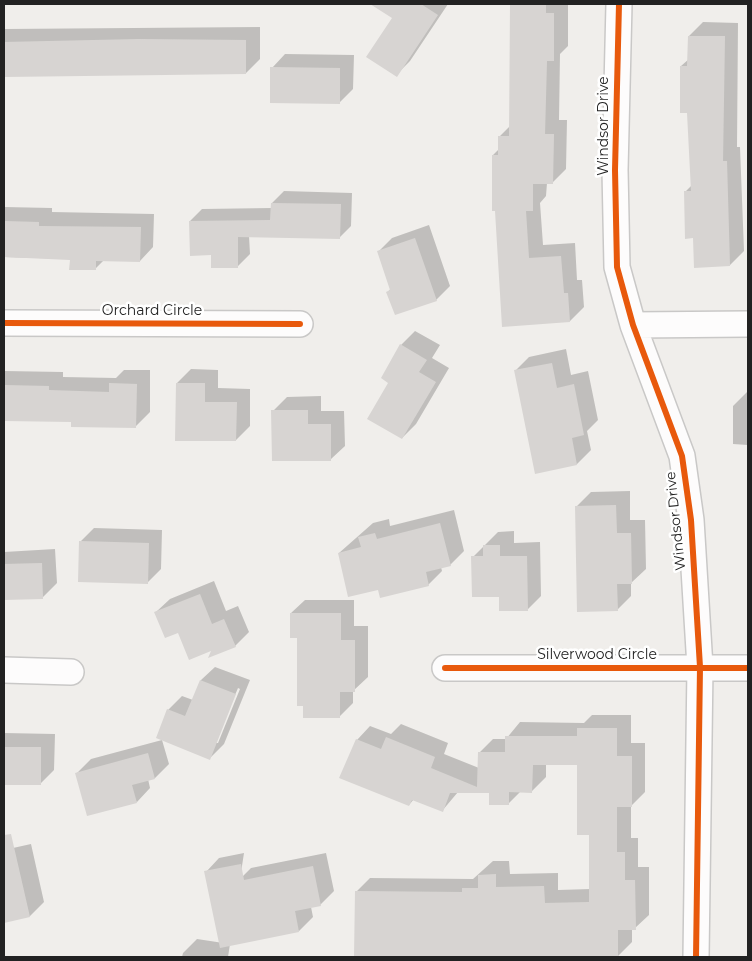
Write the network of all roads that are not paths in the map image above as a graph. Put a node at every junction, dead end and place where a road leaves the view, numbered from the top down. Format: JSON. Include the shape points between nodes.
{"nodes":[{"id":1,"x":619,"y":4,"type":"edge"},
{"id":2,"x":4,"y":323,"type":"edge"},
{"id":3,"x":300,"y":324,"type":"dead end"},
{"id":4,"x":748,"y":324,"type":"edge"},
{"id":5,"x":633,"y":325,"type":"junction"},
{"id":6,"x":700,"y":667,"type":"junction"},
{"id":7,"x":445,"y":668,"type":"dead end"},
{"id":8,"x":748,"y":668,"type":"edge"},
{"id":9,"x":4,"y":670,"type":"edge"},
{"id":10,"x":71,"y":672,"type":"dead end"},
{"id":11,"x":696,"y":957,"type":"edge"}],
"edges":[{"from":1,"to":5,"type":"street","name":"Windsor Drive","via":[[615,170],[617,267]]},
{"from":2,"to":3,"type":"street","name":"Orchard Circle"},
{"from":4,"to":5,"type":"street"},
{"from":5,"to":6,"type":"street","name":"Windsor Drive","via":[[682,456],[691,520]]},
{"from":6,"to":7,"type":"street","name":"Silverwood Circle"},
{"from":6,"to":8,"type":"street","name":"Silverwood Circle"},
{"from":6,"to":11,"type":"street","name":"Windsor Drive"},
{"from":9,"to":10,"type":"street"}]}
